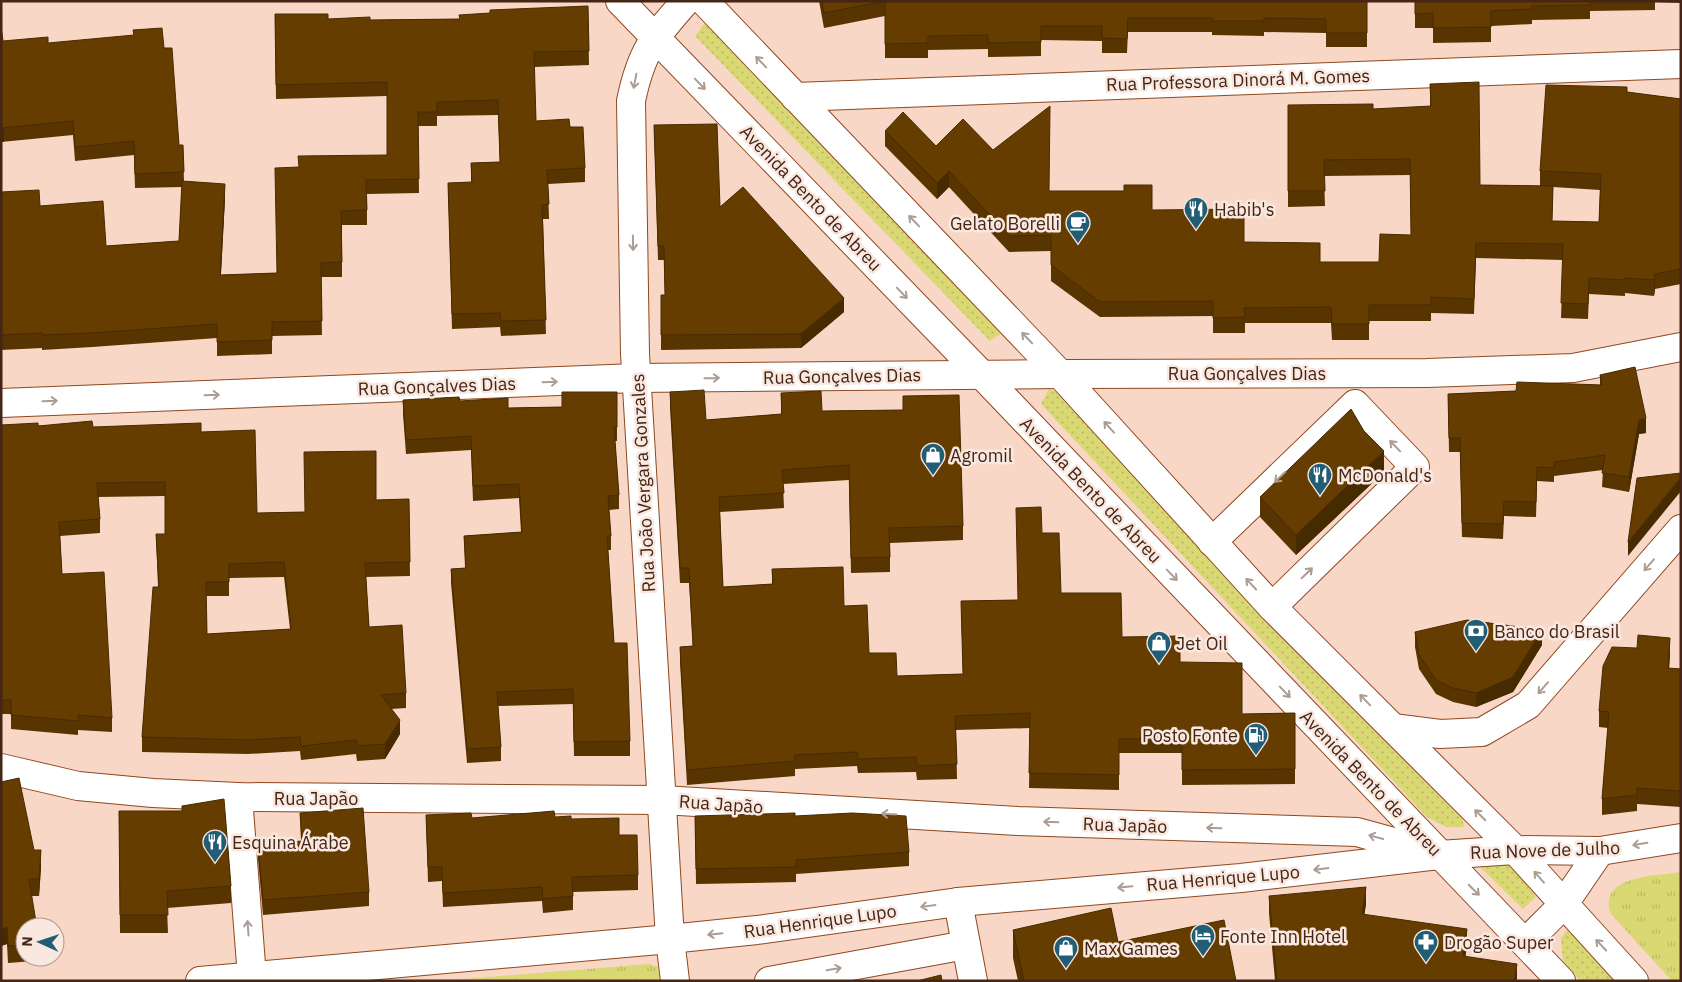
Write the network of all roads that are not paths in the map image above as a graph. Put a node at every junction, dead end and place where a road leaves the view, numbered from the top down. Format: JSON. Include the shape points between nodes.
{"nodes":[{"id":1,"x":620,"y":1,"type":"edge"},
{"id":2,"x":686,"y":1,"type":"edge"},
{"id":3,"x":704,"y":1,"type":"edge"},
{"id":4,"x":654,"y":36,"type":"junction"},
{"id":5,"x":1681,"y":64,"type":"edge"},
{"id":6,"x":795,"y":96,"type":"junction"},
{"id":7,"x":1681,"y":347,"type":"edge"},
{"id":8,"x":1060,"y":374,"type":"junction"},
{"id":9,"x":982,"y":375,"type":"junction"},
{"id":10,"x":636,"y":378,"type":"junction"},
{"id":11,"x":1,"y":403,"type":"edge"},
{"id":12,"x":1681,"y":528,"type":"edge"},
{"id":13,"x":1212,"y":542,"type":"junction"},
{"id":14,"x":1272,"y":607,"type":"junction"},
{"id":15,"x":1393,"y":728,"type":"junction"},
{"id":16,"x":1,"y":768,"type":"edge"},
{"id":17,"x":238,"y":797,"type":"junction"},
{"id":18,"x":662,"y":800,"type":"junction"},
{"id":19,"x":1681,"y":838,"type":"edge"},
{"id":20,"x":1515,"y":850,"type":"junction"},
{"id":21,"x":1600,"y":851,"type":"junction"},
{"id":22,"x":1439,"y":855,"type":"junction"},
{"id":23,"x":958,"y":902,"type":"junction"},
{"id":24,"x":1564,"y":905,"type":"junction"},
{"id":25,"x":670,"y":939,"type":"junction"},
{"id":26,"x":1526,"y":942,"type":"junction"},
{"id":27,"x":966,"y":944,"type":"junction"},
{"id":28,"x":252,"y":977,"type":"junction"},
{"id":29,"x":200,"y":981,"type":"edge"},
{"id":30,"x":675,"y":981,"type":"edge"},
{"id":31,"x":769,"y":981,"type":"edge"},
{"id":32,"x":974,"y":981,"type":"edge"},
{"id":33,"x":1561,"y":981,"type":"edge"},
{"id":34,"x":1634,"y":981,"type":"edge"}],
"edges":[{"from":1,"to":4,"type":"street","name":"Avenida Bento de Abreu"},
{"from":2,"to":4,"type":"street","name":"Rua João Vergara Gonzales"},
{"from":6,"to":3,"type":"street","one_way":true},
{"from":4,"to":9,"type":"street","name":"Avenida Bento de Abreu","one_way":true},
{"from":4,"to":10,"type":"street","name":"Rua João Vergara Gonzales","one_way":true,"via":[[638,69],[631,102]]},
{"from":5,"to":6,"type":"street","name":"Rua Professora Dinorá M. Gomes"},
{"from":8,"to":6,"type":"street","one_way":true},
{"from":7,"to":8,"type":"street","name":"Rua Gonçalves Dias","via":[[1573,368],[1428,373]]},
{"from":8,"to":9,"type":"street","name":"Rua Gonçalves Dias"},
{"from":13,"to":8,"type":"street","one_way":true},
{"from":10,"to":9,"type":"street","name":"Rua Gonçalves Dias","one_way":true},
{"from":9,"to":22,"type":"street","name":"Avenida Bento de Abreu","one_way":true},
{"from":11,"to":10,"type":"street","name":"Rua Gonçalves Dias","one_way":true},
{"from":10,"to":18,"type":"street","name":"Rua João Vergara Gonzales"},
{"from":12,"to":15,"type":"street","one_way":true,"via":[[1528,705],[1482,732],[1440,734]]},
{"from":14,"to":13,"type":"street","one_way":true},
{"from":14,"to":13,"type":"street","one_way":true,"via":[[1415,468],[1355,404]]},
{"from":15,"to":14,"type":"street","one_way":true},
{"from":20,"to":15,"type":"street","one_way":true},
{"from":16,"to":17,"type":"street","name":"Rua Japão","via":[[78,786]]},
{"from":17,"to":18,"type":"street","name":"Rua Japão"},
{"from":28,"to":17,"type":"street","one_way":true},
{"from":22,"to":18,"type":"street","name":"Rua Japão","one_way":true,"via":[[1357,832],[1018,821]]},
{"from":18,"to":25,"type":"street","name":"Rua João Vergara Gonzales"},
{"from":19,"to":21,"type":"street","name":"Rua Nove de Julho","one_way":true},
{"from":20,"to":21,"type":"street","name":"Rua Nove de Julho"},
{"from":20,"to":22,"type":"street","name":"Rua Nove de Julho"},
{"from":24,"to":20,"type":"street","one_way":true},
{"from":21,"to":24,"type":"street"},
{"from":22,"to":23,"type":"street","name":"Rua Henrique Lupo","one_way":true,"via":[[1241,878]]},
{"from":22,"to":26,"type":"street","name":"Avenida Bento de Abreu","one_way":true},
{"from":23,"to":25,"type":"street","name":"Rua Henrique Lupo","one_way":true},
{"from":23,"to":27,"type":"street"},
{"from":24,"to":26,"type":"street"},
{"from":34,"to":24,"type":"street","one_way":true},
{"from":25,"to":28,"type":"street","name":"Rua Henrique Lupo"},
{"from":25,"to":30,"type":"street","name":"Rua João Vergara Gonzales"},
{"from":26,"to":33,"type":"street","name":"Avenida Bento de Abreu"},
{"from":31,"to":27,"type":"street","one_way":true},
{"from":27,"to":32,"type":"street"},
{"from":28,"to":29,"type":"street","name":"Rua Henrique Lupo"}]}
